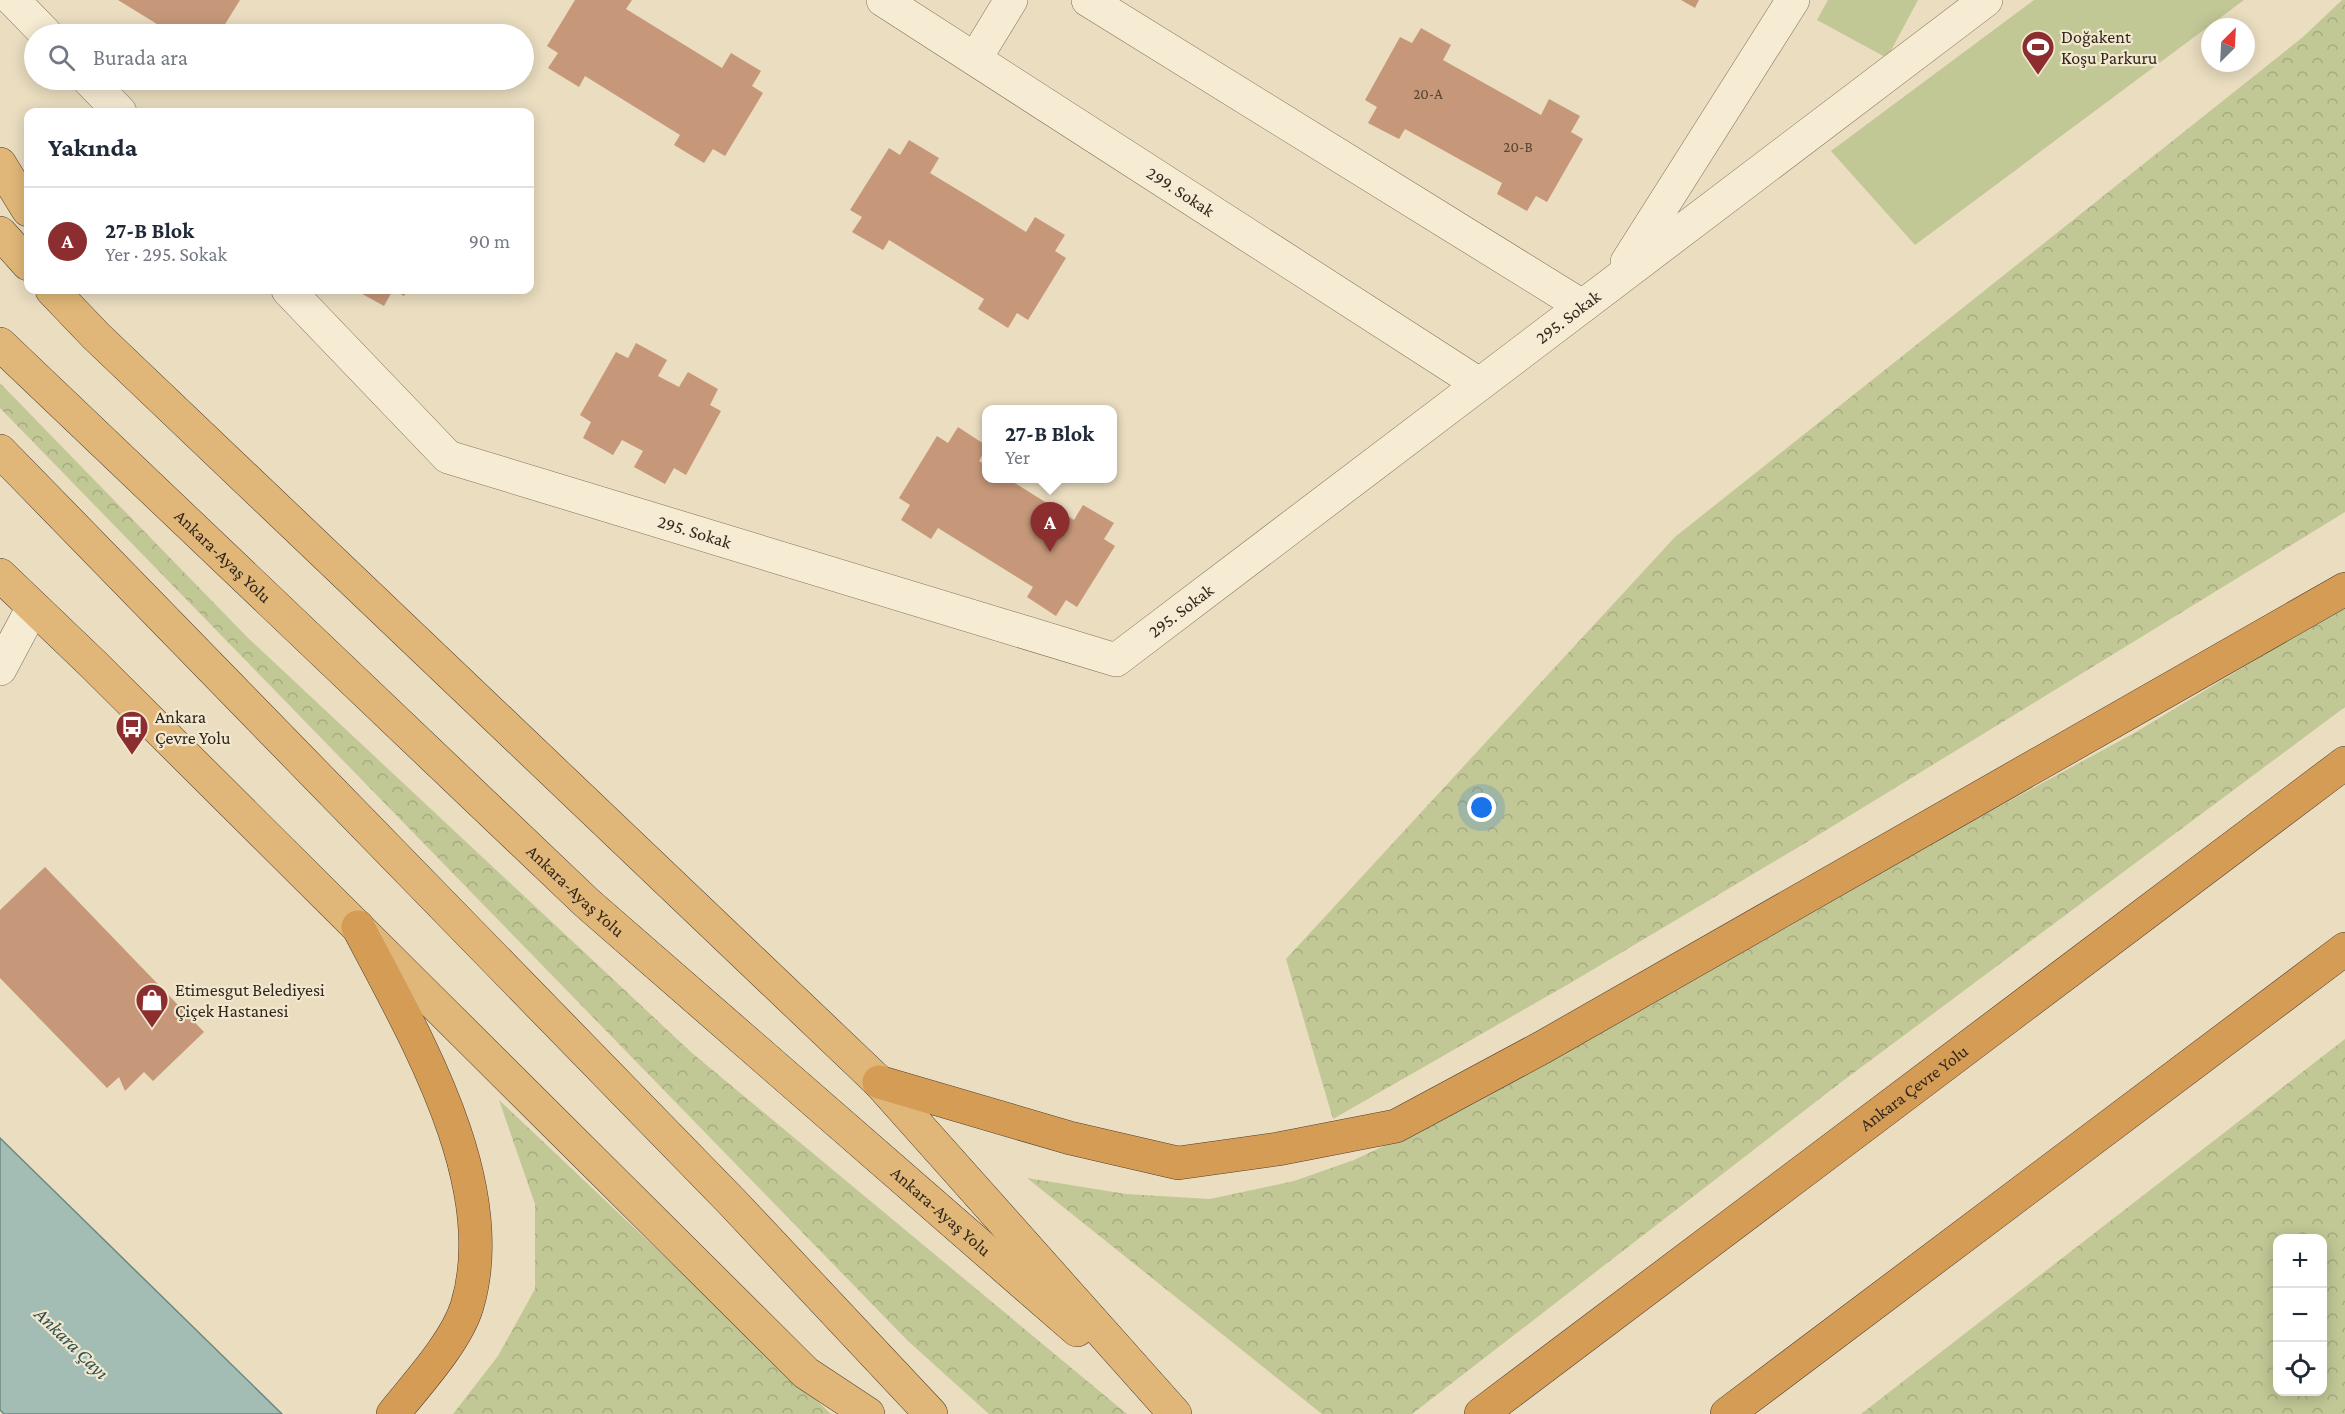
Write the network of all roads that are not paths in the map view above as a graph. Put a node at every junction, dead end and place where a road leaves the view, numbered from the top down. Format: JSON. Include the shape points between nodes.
{"nodes":[{"id":1,"x":13,"y":0,"type":"edge"},
{"id":2,"x":883,"y":0,"type":"edge"},
{"id":3,"x":1011,"y":0,"type":"edge"},
{"id":4,"x":1088,"y":0,"type":"edge"},
{"id":5,"x":1793,"y":0,"type":"edge"},
{"id":6,"x":1986,"y":0,"type":"edge"},
{"id":7,"x":36,"y":24,"type":"edge"},
{"id":8,"x":975,"y":59,"type":"junction"},
{"id":9,"x":98,"y":90,"type":"edge"},
{"id":10,"x":116,"y":108,"type":"edge"},
{"id":11,"x":0,"y":164,"type":"edge"},
{"id":12,"x":24,"y":203,"type":"edge"},
{"id":13,"x":0,"y":234,"type":"edge"},
{"id":14,"x":24,"y":260,"type":"edge"},
{"id":15,"x":1614,"y":282,"type":"junction"},
{"id":16,"x":56,"y":294,"type":"edge"},
{"id":17,"x":73,"y":294,"type":"edge"},
{"id":18,"x":292,"y":294,"type":"edge"},
{"id":19,"x":1582,"y":306,"type":"junction"},
{"id":20,"x":96,"y":336,"type":"junction"},
{"id":21,"x":0,"y":344,"type":"edge"},
{"id":22,"x":1479,"y":384,"type":"junction"},
{"id":23,"x":0,"y":451,"type":"edge"},
{"id":24,"x":0,"y":575,"type":"edge"},
{"id":25,"x":2345,"y":589,"type":"edge"},
{"id":26,"x":33,"y":607,"type":"junction"},
{"id":27,"x":0,"y":669,"type":"edge"},
{"id":28,"x":2345,"y":763,"type":"edge"},
{"id":29,"x":358,"y":927,"type":"junction"},
{"id":30,"x":2345,"y":949,"type":"edge"},
{"id":31,"x":879,"y":1082,"type":"junction"},
{"id":32,"x":393,"y":1414,"type":"edge"},
{"id":33,"x":867,"y":1414,"type":"edge"},
{"id":34,"x":931,"y":1414,"type":"edge"},
{"id":35,"x":1174,"y":1414,"type":"edge"},
{"id":36,"x":1481,"y":1414,"type":"edge"},
{"id":37,"x":1727,"y":1414,"type":"edge"}],
"edges":[{"from":1,"to":7,"type":"street"},
{"from":2,"to":8,"type":"street","name":"299. Sokak"},
{"from":3,"to":8,"type":"street"},
{"from":4,"to":19,"type":"street"},
{"from":5,"to":15,"type":"street"},
{"from":6,"to":15,"type":"street","name":"295. Sokak"},
{"from":8,"to":22,"type":"street","name":"299. Sokak"},
{"from":9,"to":10,"type":"street"},
{"from":11,"to":12,"type":"highway"},
{"from":13,"to":14,"type":"highway"},
{"from":15,"to":19,"type":"street","name":"295. Sokak"},
{"from":16,"to":20,"type":"highway"},
{"from":17,"to":20,"type":"highway"},
{"from":18,"to":22,"type":"street","name":"295. Sokak","via":[[448,457],[1116,660]]},
{"from":19,"to":22,"type":"street","name":"295. Sokak"},
{"from":20,"to":31,"type":"highway"},
{"from":21,"to":35,"type":"highway","name":"Ankara-Ayaş Yolu","via":[[587,903]]},
{"from":23,"to":34,"type":"highway","via":[[732,1202]]},
{"from":24,"to":26,"type":"highway"},
{"from":25,"to":31,"type":"highway","via":[[1553,1041],[1396,1126],[1179,1163],[1070,1138]]},
{"from":26,"to":27,"type":"street"},
{"from":26,"to":29,"type":"highway"},
{"from":28,"to":36,"type":"highway","name":"Ankara Çevre Yolu"},
{"from":29,"to":32,"type":"highway","via":[[427,1060],[457,1141],[474,1206],[476,1257],[466,1307],[443,1351]]},
{"from":29,"to":33,"type":"highway","via":[[806,1372]]},
{"from":30,"to":37,"type":"highway"},
{"from":31,"to":35,"type":"highway"}]}
